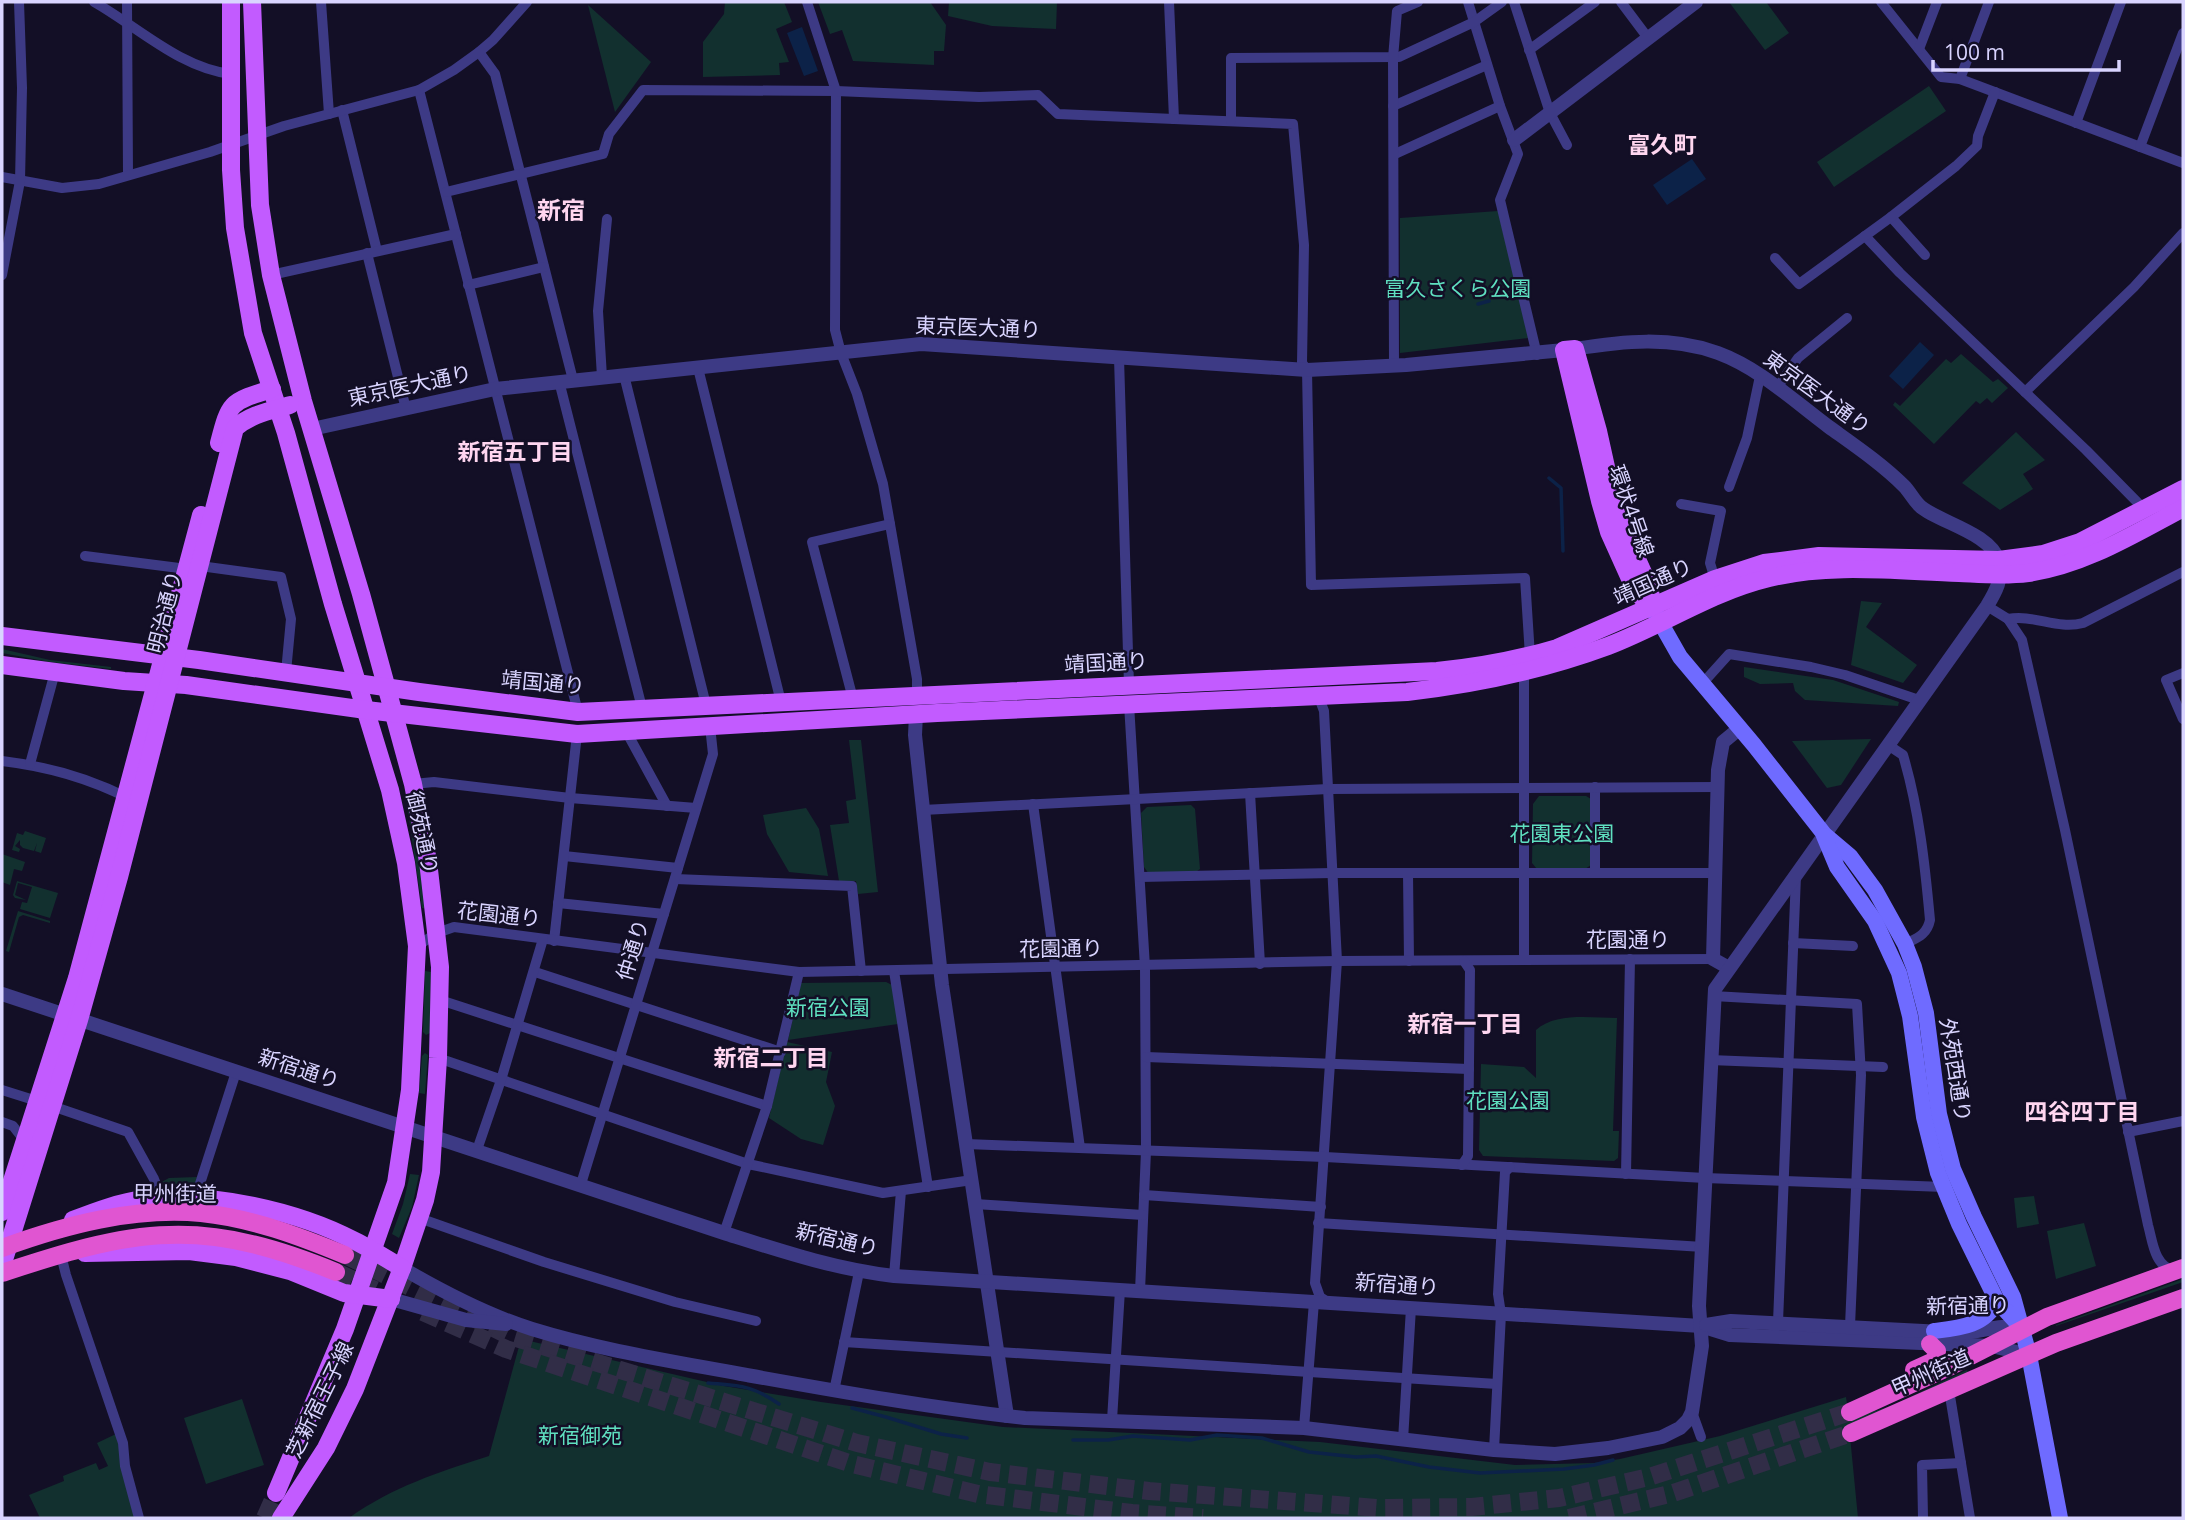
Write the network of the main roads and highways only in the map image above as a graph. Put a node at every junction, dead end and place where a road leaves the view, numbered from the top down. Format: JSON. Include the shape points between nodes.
{"nodes":[{"id":1,"x":231,"y":2,"type":"edge"},
{"id":2,"x":252,"y":2,"type":"edge"},
{"id":3,"x":1570,"y":349,"type":"road end"},
{"id":4,"x":272,"y":389,"type":"junction"},
{"id":5,"x":303,"y":401,"type":"junction"},
{"id":6,"x":278,"y":409,"type":"junction"},
{"id":7,"x":2183,"y":489,"type":"edge"},
{"id":8,"x":334,"y":503,"type":"junction"},
{"id":9,"x":2183,"y":508,"type":"edge"},
{"id":10,"x":307,"y":512,"type":"junction"},
{"id":11,"x":193,"y":567,"type":"junction"},
{"id":12,"x":1999,"y":567,"type":"junction"},
{"id":13,"x":1656,"y":615,"type":"junction"},
{"id":14,"x":2,"y":636,"type":"edge"},
{"id":15,"x":170,"y":657,"type":"junction"},
{"id":16,"x":1526,"y":662,"type":"junction"},
{"id":17,"x":2,"y":665,"type":"edge"},
{"id":18,"x":1311,"y":676,"type":"junction"},
{"id":19,"x":358,"y":683,"type":"junction"},
{"id":20,"x":163,"y":684,"type":"junction"},
{"id":21,"x":386,"y":687,"type":"junction"},
{"id":22,"x":916,"y":695,"type":"junction"},
{"id":23,"x":1318,"y":695,"type":"junction"},
{"id":24,"x":706,"y":705,"type":"junction"},
{"id":25,"x":366,"y":710,"type":"junction"},
{"id":26,"x":393,"y":712,"type":"junction"},
{"id":27,"x":916,"y":714,"type":"junction"},
{"id":28,"x":710,"y":726,"type":"junction"},
{"id":29,"x":1824,"y":834,"type":"junction"},
{"id":30,"x":45,"y":1104,"type":"junction"},
{"id":31,"x":2,"y":1213,"type":"edge"},
{"id":32,"x":47,"y":1232,"type":"junction"},
{"id":33,"x":5,"y":1247,"type":"edge"},
{"id":34,"x":373,"y":1251,"type":"junction"},
{"id":35,"x":61,"y":1255,"type":"junction"},
{"id":36,"x":345,"y":1255,"type":"tunnel mouth"},
{"id":37,"x":2,"y":1266,"type":"edge"},
{"id":38,"x":402,"y":1268,"type":"junction"},
{"id":39,"x":2179,"y":1269,"type":"edge"},
{"id":40,"x":336,"y":1272,"type":"tunnel mouth"},
{"id":41,"x":2,"y":1273,"type":"edge"},
{"id":42,"x":357,"y":1294,"type":"junction"},
{"id":43,"x":2183,"y":1298,"type":"edge"},
{"id":44,"x":391,"y":1299,"type":"junction"},
{"id":45,"x":1997,"y":1301,"type":"junction"},
{"id":46,"x":2022,"y":1329,"type":"junction"},
{"id":47,"x":1932,"y":1337,"type":"joint"},
{"id":48,"x":2029,"y":1355,"type":"junction"},
{"id":49,"x":1851,"y":1433,"type":"tunnel mouth"},
{"id":50,"x":276,"y":1493,"type":"tunnel mouth"},
{"id":51,"x":281,"y":1518,"type":"edge"},
{"id":52,"x":2060,"y":1518,"type":"edge"}],
"edges":[{"from":1,"to":4,"type":"main road","via":[[235,228],[253,333]]},
{"from":2,"to":5,"type":"main road","via":[[260,205],[271,275]]},
{"from":3,"to":13,"type":"main road","name":"環状4号線","via":[[1609,532],[1636,592]]},
{"from":4,"to":6,"type":"main road","name":"御苑通り"},
{"from":4,"to":11,"type":"main road","name":"明治通り","via":[[239,400],[226,415]]},
{"from":5,"to":6,"type":"main road","name":"明治通り"},
{"from":5,"to":8,"type":"main road","name":"御苑通り"},
{"from":6,"to":10,"type":"main road","name":"御苑通り"},
{"from":6,"to":11,"type":"main road","name":"明治通り","via":[[246,419],[235,428]]},
{"from":7,"to":12,"type":"main road","name":"靖国通り","via":[[2060,549]]},
{"from":8,"to":10,"type":"main road"},
{"from":8,"to":21,"type":"main road","name":"御苑通り"},
{"from":9,"to":12,"type":"main road","name":"靖国通り","via":[[2067,565],[2025,573]]},
{"from":10,"to":19,"type":"main road","name":"御苑通り"},
{"from":11,"to":15,"type":"main road","name":"明治通り"},
{"from":12,"to":13,"type":"main road","name":"靖国通り","via":[[1793,573]]},
{"from":12,"to":13,"type":"main road","name":"靖国通り","via":[[1819,556],[1764,563],[1716,579]]},
{"from":13,"to":16,"type":"main road","name":"靖国通り","via":[[1584,637]]},
{"from":13,"to":29,"type":"main road","name":"外苑西通り","via":[[1672,646]]},
{"from":14,"to":15,"type":"main road","name":"靖国通り"},
{"from":15,"to":19,"type":"main road","name":"靖国通り"},
{"from":15,"to":20,"type":"main road","name":"明治通り"},
{"from":16,"to":18,"type":"main road","name":"靖国通り"},
{"from":16,"to":23,"type":"main road","name":"靖国通り","via":[[1462,686]]},
{"from":17,"to":20,"type":"main road","name":"靖国通り"},
{"from":18,"to":22,"type":"main road","name":"靖国通り"},
{"from":18,"to":23,"type":"main road"},
{"from":19,"to":21,"type":"main road","name":"靖国通り"},
{"from":19,"to":25,"type":"main road","name":"御苑通り"},
{"from":20,"to":25,"type":"main road","name":"靖国通り"},
{"from":20,"to":30,"type":"main road","name":"明治通り","via":[[73,1018]]},
{"from":21,"to":24,"type":"main road","name":"靖国通り","via":[[578,712]]},
{"from":21,"to":26,"type":"main road","name":"御苑通り"},
{"from":22,"to":24,"type":"main road","name":"靖国通り"},
{"from":22,"to":27,"type":"main road"},
{"from":23,"to":27,"type":"main road","name":"靖国通り"},
{"from":24,"to":28,"type":"main road"},
{"from":25,"to":26,"type":"main road","name":"靖国通り"},
{"from":25,"to":34,"type":"main road","name":"御苑通り","via":[[399,830],[417,946],[405,1128],[396,1183]]},
{"from":26,"to":28,"type":"main road","name":"靖国通り","via":[[577,734]]},
{"from":26,"to":38,"type":"main road","name":"御苑通り","via":[[428,862],[440,1000],[430,1172]]},
{"from":27,"to":28,"type":"main road","name":"靖国通り"},
{"from":29,"to":45,"type":"main road","name":"外苑西通り","via":[[1837,867],[1875,921],[1899,973],[1924,1117],[1944,1187]]},
{"from":29,"to":46,"type":"main road","name":"外苑西通り","via":[[1850,856],[1905,944],[1926,1013],[1939,1114],[1953,1169],[2007,1284]]},
{"from":30,"to":31,"type":"main road","name":"明治通り","via":[[24,1140]]},
{"from":30,"to":33,"type":"main road","name":"明治通り"},
{"from":32,"to":33,"type":"highway","name":"甲州街道"},
{"from":32,"to":34,"type":"main road","via":[[107,1208],[161,1197],[240,1204],[292,1217]]},
{"from":32,"to":36,"type":"highway","name":"甲州街道","via":[[116,1216],[202,1213],[264,1225]]},
{"from":33,"to":37,"type":"main road","name":"明治通り"},
{"from":34,"to":38,"type":"main road"},
{"from":34,"to":42,"type":"main road","name":"御苑通り"},
{"from":35,"to":40,"type":"highway","name":"甲州街道","via":[[138,1238],[189,1235],[266,1247]]},
{"from":35,"to":41,"type":"highway","name":"甲州街道"},
{"from":35,"to":42,"type":"main road","via":[[211,1253],[262,1262],[337,1291]]},
{"from":38,"to":44,"type":"main road","name":"御苑通り"},
{"from":39,"to":46,"type":"highway","name":"新宿通り"},
{"from":42,"to":44,"type":"main road"},
{"from":42,"to":50,"type":"main road","name":"芝新宿王子線"},
{"from":43,"to":48,"type":"highway","name":"甲州街道"},
{"from":44,"to":51,"type":"main road","name":"芝新宿王子線","via":[[326,1448]]},
{"from":45,"to":46,"type":"main road","name":"外苑西通り"},
{"from":45,"to":47,"type":"main road","via":[[1971,1325]]},
{"from":46,"to":47,"type":"highway","name":"甲州街道","via":[[1850,1412],[1898,1378],[1936,1360]]},
{"from":46,"to":48,"type":"main road","name":"外苑西通り"},
{"from":48,"to":49,"type":"highway","name":"甲州街道"},
{"from":48,"to":52,"type":"main road","name":"外苑西通り"}]}
